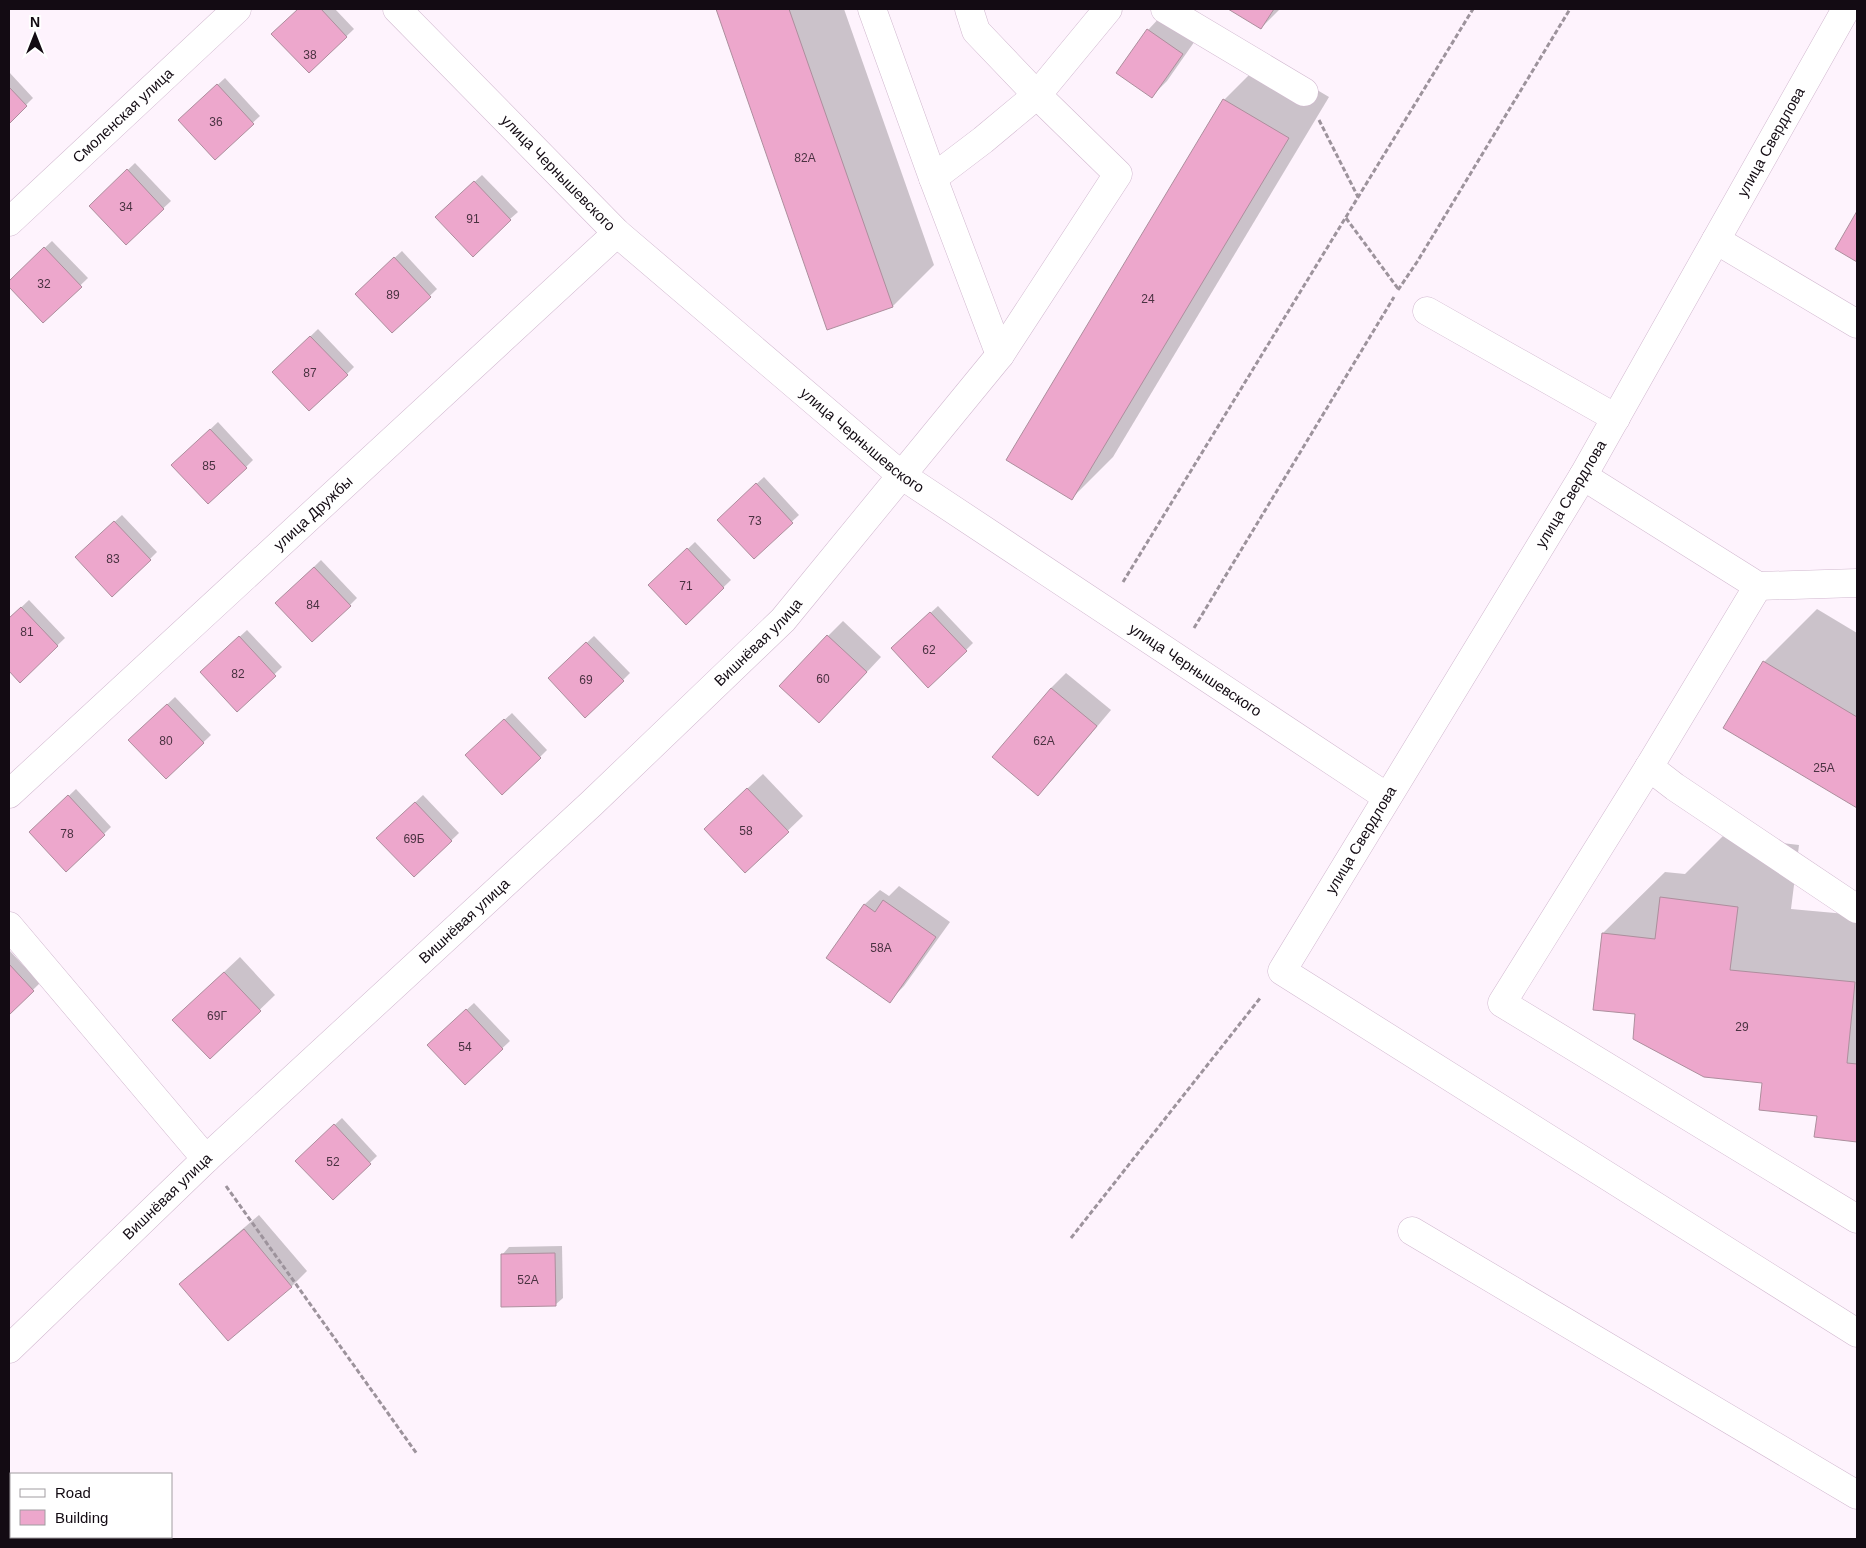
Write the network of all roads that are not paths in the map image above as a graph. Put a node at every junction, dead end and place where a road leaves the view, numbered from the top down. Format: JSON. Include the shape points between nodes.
{"nodes":[{"id":1,"x":237,"y":9,"type":"edge"},
{"id":2,"x":397,"y":9,"type":"edge"},
{"id":3,"x":872,"y":9,"type":"edge"},
{"id":4,"x":969,"y":9,"type":"edge"},
{"id":5,"x":1108,"y":9,"type":"edge"},
{"id":6,"x":1165,"y":9,"type":"edge"},
{"id":7,"x":1846,"y":9,"type":"edge"},
{"id":8,"x":1304,"y":92,"type":"road end"},
{"id":9,"x":1037,"y":95,"type":"junction"},
{"id":10,"x":932,"y":178,"type":"junction"},
{"id":11,"x":9,"y":222,"type":"edge"},
{"id":12,"x":617,"y":233,"type":"junction"},
{"id":13,"x":1716,"y":240,"type":"junction"},
{"id":14,"x":1427,"y":311,"type":"dead end"},
{"id":15,"x":1857,"y":324,"type":"edge"},
{"id":16,"x":1000,"y":355,"type":"junction"},
{"id":17,"x":1616,"y":418,"type":"junction"},
{"id":18,"x":902,"y":475,"type":"junction"},
{"id":19,"x":1583,"y":476,"type":"junction"},
{"id":20,"x":1857,"y":583,"type":"edge"},
{"id":21,"x":1758,"y":586,"type":"junction"},
{"id":22,"x":1649,"y":767,"type":"junction"},
{"id":23,"x":9,"y":794,"type":"edge"},
{"id":24,"x":1387,"y":797,"type":"junction"},
{"id":25,"x":1857,"y":909,"type":"edge"},
{"id":26,"x":9,"y":926,"type":"edge"},
{"id":27,"x":206,"y":1159,"type":"junction"},
{"id":28,"x":1857,"y":1219,"type":"edge"},
{"id":29,"x":1412,"y":1231,"type":"dead end"},
{"id":30,"x":1855,"y":1325,"type":"edge"},
{"id":31,"x":9,"y":1350,"type":"edge"},
{"id":32,"x":1857,"y":1495,"type":"edge"}],
"edges":[{"from":1,"to":11,"type":"street","name":"Смоленская улица"},
{"from":2,"to":12,"type":"street","name":"улица Чернышевского"},
{"from":3,"to":10,"type":"street"},
{"from":4,"to":9,"type":"street","via":[[976,31]]},
{"from":5,"to":9,"type":"street"},
{"from":6,"to":8,"type":"street"},
{"from":7,"to":13,"type":"street","name":"улица Свердлова"},
{"from":9,"to":10,"type":"street"},
{"from":9,"to":16,"type":"street","name":"Вишнёвая улица","via":[[1118,174]]},
{"from":10,"to":16,"type":"street"},
{"from":12,"to":18,"type":"street","name":"улица Чернышевского"},
{"from":12,"to":23,"type":"street","name":"улица Дружбы"},
{"from":13,"to":15,"type":"street"},
{"from":13,"to":17,"type":"street","name":"улица Свердлова"},
{"from":14,"to":17,"type":"street"},
{"from":16,"to":18,"type":"street","name":"Вишнёвая улица"},
{"from":17,"to":19,"type":"street","name":"улица Свердлова"},
{"from":18,"to":24,"type":"street","name":"улица Чернышевского"},
{"from":18,"to":27,"type":"street","name":"Вишнёвая улица","via":[[783,620],[591,804]]},
{"from":19,"to":21,"type":"street"},
{"from":19,"to":24,"type":"street","name":"улица Свердлова"},
{"from":20,"to":21,"type":"street"},
{"from":21,"to":22,"type":"street"},
{"from":22,"to":25,"type":"street"},
{"from":22,"to":28,"type":"street","via":[[1502,1003]]},
{"from":24,"to":30,"type":"street","name":"улица Свердлова","via":[[1282,971]]},
{"from":26,"to":27,"type":"street"},
{"from":27,"to":31,"type":"street","name":"Вишнёвая улица"},
{"from":29,"to":32,"type":"street"}]}
